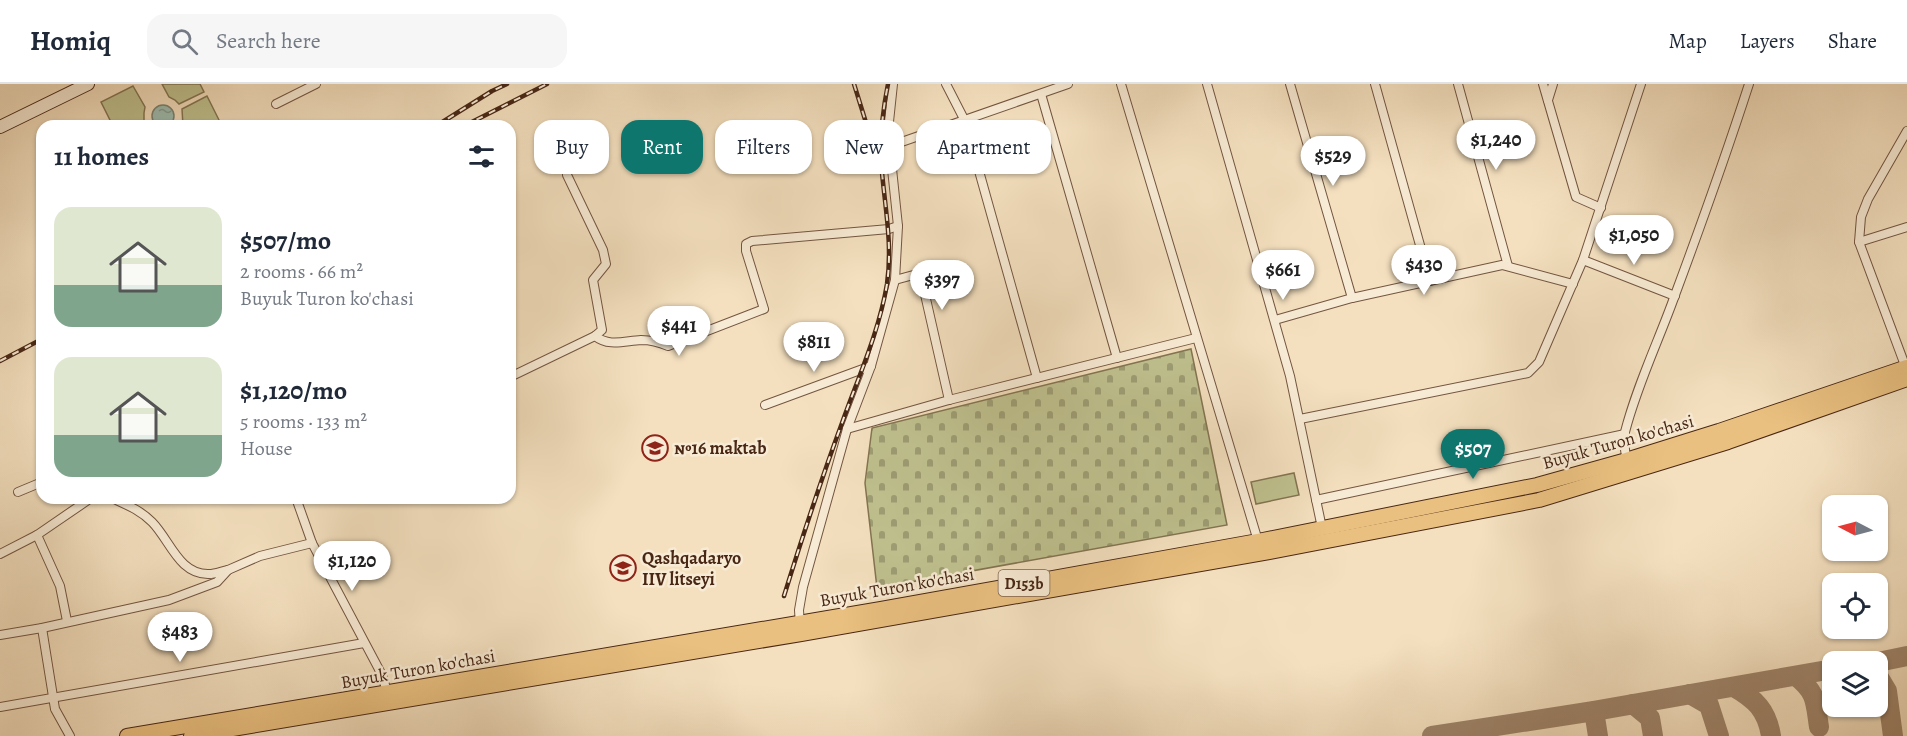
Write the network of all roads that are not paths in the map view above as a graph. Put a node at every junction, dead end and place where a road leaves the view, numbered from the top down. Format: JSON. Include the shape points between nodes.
{"nodes":[{"id":1,"x":88,"y":84,"type":"edge"},
{"id":2,"x":316,"y":84,"type":"edge"},
{"id":3,"x":893,"y":84,"type":"edge"},
{"id":4,"x":946,"y":84,"type":"edge"},
{"id":5,"x":1068,"y":84,"type":"edge"},
{"id":6,"x":1121,"y":84,"type":"edge"},
{"id":7,"x":1207,"y":84,"type":"edge"},
{"id":8,"x":1290,"y":84,"type":"edge"},
{"id":9,"x":1375,"y":84,"type":"edge"},
{"id":10,"x":1458,"y":84,"type":"edge"},
{"id":11,"x":1543,"y":84,"type":"edge"},
{"id":12,"x":1553,"y":84,"type":"edge"},
{"id":13,"x":1641,"y":84,"type":"edge"},
{"id":14,"x":1749,"y":84,"type":"edge"},
{"id":15,"x":1041,"y":94,"type":"junction"},
{"id":16,"x":1548,"y":100,"type":"junction"},
{"id":17,"x":276,"y":104,"type":"dead end"},
{"id":18,"x":889,"y":120,"type":"edge"},
{"id":19,"x":964,"y":120,"type":"edge"},
{"id":20,"x":968,"y":120,"type":"edge"},
{"id":21,"x":0,"y":127,"type":"edge"},
{"id":22,"x":1907,"y":131,"type":"edge"},
{"id":23,"x":893,"y":174,"type":"edge"},
{"id":24,"x":980,"y":174,"type":"edge"},
{"id":25,"x":567,"y":175,"type":"dead end"},
{"id":26,"x":1601,"y":208,"type":"junction"},
{"id":27,"x":898,"y":226,"type":"junction"},
{"id":28,"x":1907,"y":227,"type":"edge"},
{"id":29,"x":1859,"y":242,"type":"junction"},
{"id":30,"x":1583,"y":260,"type":"junction"},
{"id":31,"x":1508,"y":266,"type":"junction"},
{"id":32,"x":895,"y":280,"type":"junction"},
{"id":33,"x":1430,"y":281,"type":"junction"},
{"id":34,"x":1573,"y":284,"type":"junction"},
{"id":35,"x":1675,"y":296,"type":"junction"},
{"id":36,"x":1352,"y":298,"type":"junction"},
{"id":37,"x":1275,"y":320,"type":"junction"},
{"id":38,"x":595,"y":336,"type":"junction"},
{"id":39,"x":1196,"y":338,"type":"junction"},
{"id":40,"x":1117,"y":358,"type":"junction"},
{"id":41,"x":871,"y":366,"type":"junction"},
{"id":42,"x":1906,"y":372,"type":"edge"},
{"id":43,"x":516,"y":374,"type":"edge"},
{"id":44,"x":1037,"y":378,"type":"junction"},
{"id":45,"x":949,"y":400,"type":"junction"},
{"id":46,"x":765,"y":405,"type":"dead end"},
{"id":47,"x":1300,"y":419,"type":"junction"},
{"id":48,"x":847,"y":429,"type":"junction"},
{"id":49,"x":1625,"y":434,"type":"junction"},
{"id":50,"x":1629,"y":466,"type":"junction"},
{"id":51,"x":36,"y":484,"type":"edge"},
{"id":52,"x":18,"y":492,"type":"dead end"},
{"id":53,"x":1316,"y":500,"type":"junction"},
{"id":54,"x":82,"y":504,"type":"edge"},
{"id":55,"x":127,"y":504,"type":"edge"},
{"id":56,"x":298,"y":504,"type":"edge"},
{"id":57,"x":1322,"y":528,"type":"junction"},
{"id":58,"x":37,"y":535,"type":"junction"},
{"id":59,"x":1258,"y":541,"type":"junction"},
{"id":60,"x":312,"y":543,"type":"junction"},
{"id":61,"x":0,"y":555,"type":"edge"},
{"id":62,"x":228,"y":570,"type":"junction"},
{"id":63,"x":67,"y":621,"type":"junction"},
{"id":64,"x":42,"y":628,"type":"junction"},
{"id":65,"x":800,"y":628,"type":"junction"},
{"id":66,"x":0,"y":635,"type":"edge"},
{"id":67,"x":364,"y":643,"type":"junction"},
{"id":68,"x":387,"y":692,"type":"junction"},
{"id":69,"x":54,"y":699,"type":"junction"},
{"id":70,"x":0,"y":708,"type":"edge"},
{"id":71,"x":70,"y":736,"type":"edge"},
{"id":72,"x":127,"y":736,"type":"edge"},
{"id":73,"x":191,"y":736,"type":"edge"}],
"edges":[{"from":1,"to":21,"type":"street"},
{"from":2,"to":17,"type":"street"},
{"from":3,"to":18,"type":"street"},
{"from":4,"to":19,"type":"street"},
{"from":5,"to":15,"type":"street"},
{"from":6,"to":39,"type":"street"},
{"from":7,"to":37,"type":"street"},
{"from":8,"to":36,"type":"street"},
{"from":9,"to":33,"type":"street"},
{"from":10,"to":31,"type":"street"},
{"from":11,"to":16,"type":"street"},
{"from":12,"to":16,"type":"street"},
{"from":13,"to":26,"type":"street"},
{"from":14,"to":35,"type":"street"},
{"from":15,"to":20,"type":"street"},
{"from":15,"to":40,"type":"street"},
{"from":16,"to":26,"type":"street","via":[[1576,197]]},
{"from":22,"to":29,"type":"street","via":[[1868,199],[1861,217]]},
{"from":23,"to":27,"type":"street"},
{"from":24,"to":44,"type":"street"},
{"from":25,"to":38,"type":"street","via":[[606,264],[593,280],[602,330]]},
{"from":26,"to":30,"type":"street"},
{"from":27,"to":32,"type":"street"},
{"from":27,"to":38,"type":"street","via":[[752,241],[746,244],[746,251],[764,309],[669,346],[656,341],[601,341]]},
{"from":28,"to":29,"type":"street"},
{"from":29,"to":42,"type":"street"},
{"from":30,"to":34,"type":"street"},
{"from":30,"to":35,"type":"street"},
{"from":31,"to":33,"type":"street"},
{"from":31,"to":34,"type":"street"},
{"from":32,"to":41,"type":"street"},
{"from":32,"to":45,"type":"street","via":[[917,274],[921,277]]},
{"from":33,"to":36,"type":"street"},
{"from":34,"to":47,"type":"street","via":[[1539,362],[1528,373]]},
{"from":35,"to":49,"type":"street"},
{"from":36,"to":37,"type":"street"},
{"from":37,"to":47,"type":"street"},
{"from":38,"to":43,"type":"street"},
{"from":39,"to":40,"type":"street"},
{"from":39,"to":59,"type":"street"},
{"from":40,"to":44,"type":"street"},
{"from":41,"to":46,"type":"street"},
{"from":41,"to":48,"type":"street"},
{"from":42,"to":50,"type":"main road","name":"Buyuk Turon ko'chasi","number":"D153b","via":[[1719,431]]},
{"from":44,"to":45,"type":"street"},
{"from":45,"to":48,"type":"street"},
{"from":47,"to":53,"type":"street"},
{"from":48,"to":65,"type":"street","via":[[801,595]]},
{"from":49,"to":50,"type":"street"},
{"from":49,"to":53,"type":"street"},
{"from":50,"to":57,"type":"main road","name":"Buyuk Turon ko'chasi","number":"D153b"},
{"from":50,"to":65,"type":"main road","name":"Buyuk Turon ko'chasi","number":"D153b","via":[[1539,500],[1269,552]]},
{"from":51,"to":52,"type":"street"},
{"from":53,"to":57,"type":"street"},
{"from":54,"to":58,"type":"street"},
{"from":55,"to":62,"type":"street","via":[[152,522],[189,570],[209,575]]},
{"from":56,"to":60,"type":"street"},
{"from":57,"to":59,"type":"main road","name":"Buyuk Turon ko'chasi","number":"D153b"},
{"from":58,"to":61,"type":"street"},
{"from":58,"to":63,"type":"street","via":[[60,586]]},
{"from":59,"to":65,"type":"main road","name":"Buyuk Turon ko'chasi","number":"D153b"},
{"from":60,"to":62,"type":"street","via":[[260,556]]},
{"from":60,"to":67,"type":"street"},
{"from":62,"to":63,"type":"street","via":[[217,582],[169,600]]},
{"from":63,"to":64,"type":"street"},
{"from":64,"to":66,"type":"street"},
{"from":64,"to":69,"type":"street"},
{"from":65,"to":68,"type":"main road","name":"Buyuk Turon ko'chasi","number":"D153b"},
{"from":65,"to":73,"type":"main road","name":"Buyuk Turon ko'chasi","number":"D153b"},
{"from":67,"to":68,"type":"street"},
{"from":67,"to":69,"type":"street"},
{"from":68,"to":72,"type":"main road","name":"Buyuk Turon ko'chasi","number":"D153b"},
{"from":69,"to":70,"type":"street"},
{"from":69,"to":71,"type":"street","via":[[55,709]]}]}
